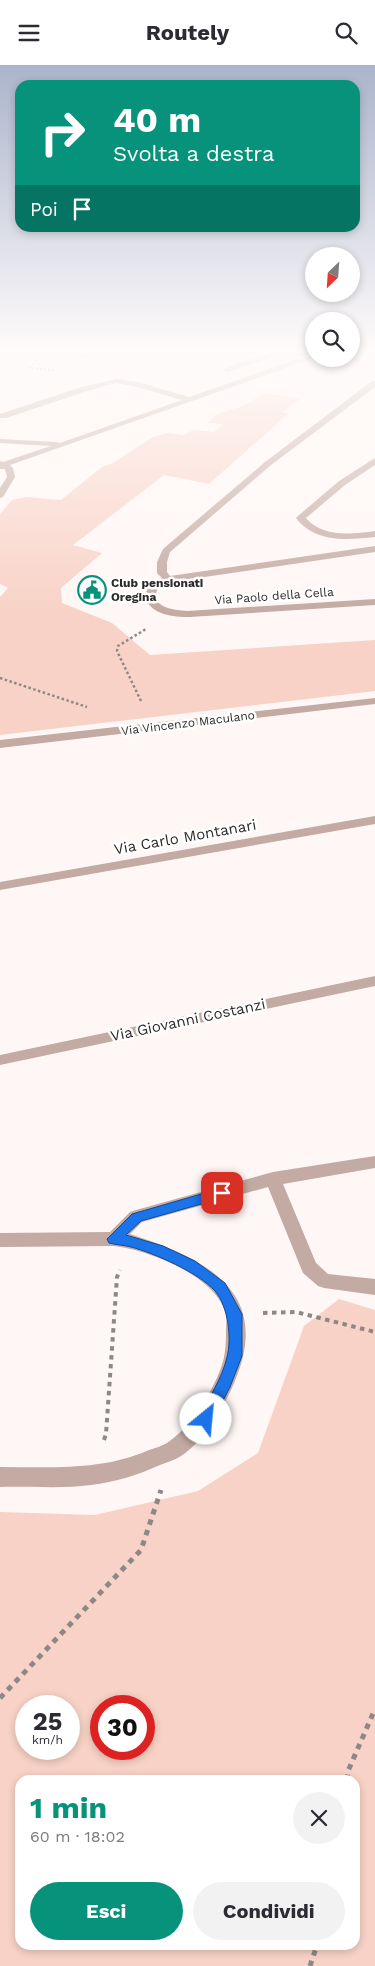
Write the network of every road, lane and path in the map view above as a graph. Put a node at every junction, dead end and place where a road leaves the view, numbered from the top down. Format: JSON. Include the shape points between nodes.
{"nodes":[{"id":1,"x":84,"y":437,"type":"edge"},
{"id":2,"x":302,"y":437,"type":"edge"},
{"id":3,"x":0,"y":441,"type":"edge"},
{"id":4,"x":63,"y":444,"type":"junction"},
{"id":5,"x":375,"y":461,"type":"edge"},
{"id":6,"x":1,"y":465,"type":"edge"},
{"id":7,"x":369,"y":476,"type":"dead end"},
{"id":8,"x":342,"y":483,"type":"junction"},
{"id":9,"x":0,"y":495,"type":"edge"},
{"id":10,"x":375,"y":534,"type":"edge"},
{"id":11,"x":375,"y":549,"type":"edge"},
{"id":12,"x":168,"y":579,"type":"junction"},
{"id":13,"x":375,"y":602,"type":"edge"},
{"id":14,"x":151,"y":626,"type":"dead end"},
{"id":15,"x":0,"y":678,"type":"edge"},
{"id":16,"x":375,"y":701,"type":"edge"},
{"id":17,"x":142,"y":703,"type":"dead end"},
{"id":18,"x":89,"y":707,"type":"dead end"},
{"id":19,"x":0,"y":744,"type":"edge"},
{"id":20,"x":375,"y":820,"type":"edge"},
{"id":21,"x":0,"y":885,"type":"edge"},
{"id":22,"x":375,"y":981,"type":"edge"},
{"id":23,"x":0,"y":1060,"type":"edge"},
{"id":24,"x":375,"y":1162,"type":"edge"},
{"id":25,"x":273,"y":1179,"type":"junction"},
{"id":26,"x":114,"y":1239,"type":"junction"},
{"id":27,"x":0,"y":1241,"type":"edge"},
{"id":28,"x":117,"y":1277,"type":"dead end"},
{"id":29,"x":375,"y":1287,"type":"edge"},
{"id":30,"x":235,"y":1314,"type":"junction"},
{"id":31,"x":375,"y":1332,"type":"edge"},
{"id":32,"x":174,"y":1449,"type":"junction"},
{"id":33,"x":0,"y":1477,"type":"edge"},
{"id":34,"x":90,"y":1477,"type":"junction"},
{"id":35,"x":0,"y":1698,"type":"edge"},
{"id":36,"x":375,"y":1709,"type":"edge"},
{"id":37,"x":348,"y":1775,"type":"edge"},
{"id":38,"x":315,"y":1950,"type":"edge"},
{"id":39,"x":310,"y":1966,"type":"edge"}],
"edges":[{"from":1,"to":4,"type":"street"},
{"from":2,"to":12,"type":"street","via":[[166,551],[162,573]]},
{"from":3,"to":4,"type":"street"},
{"from":4,"to":6,"type":"street"},
{"from":5,"to":8,"type":"street"},
{"from":6,"to":9,"type":"street","via":[[11,471],[12,477]]},
{"from":7,"to":8,"type":"street"},
{"from":8,"to":10,"type":"street","via":[[301,518],[306,525],[322,533],[346,536]]},
{"from":11,"to":12,"type":"street","name":"Via Paolo della Cella"},
{"from":12,"to":13,"type":"street","name":"Via Paolo della Cella","via":[[152,587],[150,598],[162,609],[175,613]]},
{"from":14,"to":17,"type":"path","via":[[118,646],[116,651]]},
{"from":15,"to":18,"type":"path"},
{"from":16,"to":19,"type":"street","name":"Via Vincenzo Maculano"},
{"from":20,"to":21,"type":"street","name":"Via Carlo Montanari"},
{"from":22,"to":23,"type":"street","name":"Via Giovanni Costanzi"},
{"from":24,"to":25,"type":"street"},
{"from":25,"to":26,"type":"street","via":[[136,1217]]},
{"from":25,"to":29,"type":"street","via":[[309,1269],[324,1281]]},
{"from":26,"to":27,"type":"street"},
{"from":26,"to":30,"type":"street","via":[[158,1250],[190,1265],[220,1287]]},
{"from":28,"to":34,"type":"path","via":[[106,1434]]},
{"from":30,"to":31,"type":"path","via":[[296,1312]]},
{"from":30,"to":32,"type":"street","via":[[235,1356],[223,1387],[206,1419]]},
{"from":32,"to":34,"type":"street","via":[[133,1467]]},
{"from":32,"to":35,"type":"path","via":[[141,1550]]},
{"from":33,"to":34,"type":"street"},
{"from":36,"to":37,"type":"path"},
{"from":38,"to":39,"type":"path"}]}
